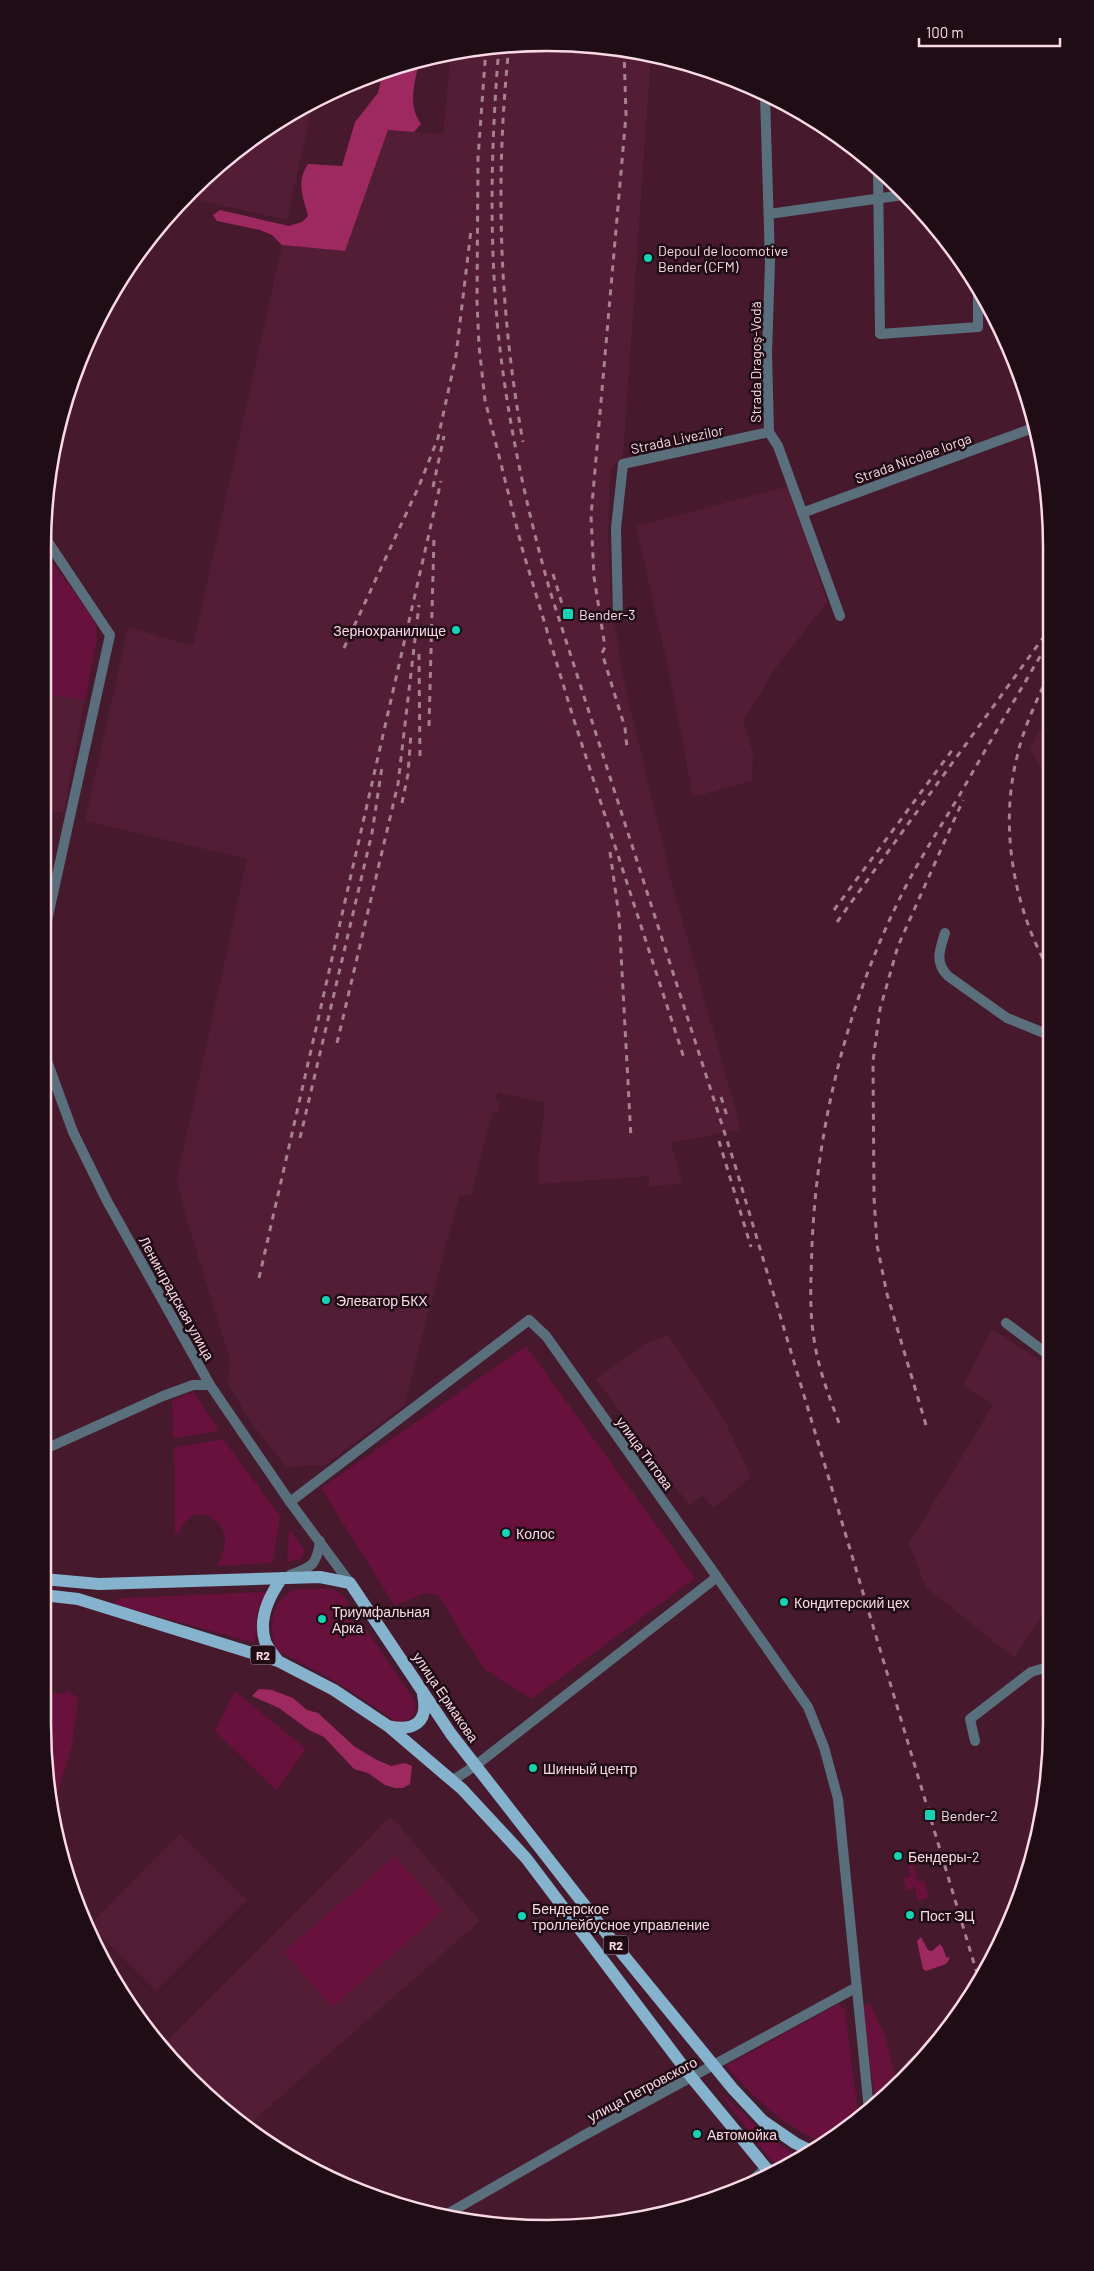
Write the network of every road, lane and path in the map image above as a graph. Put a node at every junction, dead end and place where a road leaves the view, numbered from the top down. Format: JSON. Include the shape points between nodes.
{"nodes":[{"id":1,"x":765,"y":102,"type":"edge"},
{"id":2,"x":878,"y":178,"type":"edge"},
{"id":3,"x":898,"y":196,"type":"edge"},
{"id":4,"x":879,"y":198,"type":"junction"},
{"id":5,"x":769,"y":214,"type":"junction"},
{"id":6,"x":978,"y":303,"type":"edge"},
{"id":7,"x":1028,"y":430,"type":"edge"},
{"id":8,"x":769,"y":432,"type":"junction"},
{"id":9,"x":802,"y":513,"type":"junction"},
{"id":10,"x":51,"y":547,"type":"edge"},
{"id":11,"x":840,"y":616,"type":"dead end"},
{"id":12,"x":618,"y":617,"type":"dead end"},
{"id":13,"x":51,"y":899,"type":"edge"},
{"id":14,"x":945,"y":933,"type":"dead end"},
{"id":15,"x":1043,"y":1033,"type":"edge"},
{"id":16,"x":51,"y":1074,"type":"edge"},
{"id":17,"x":1006,"y":1323,"type":"dead end"},
{"id":18,"x":1043,"y":1351,"type":"edge"},
{"id":19,"x":210,"y":1385,"type":"junction"},
{"id":20,"x":51,"y":1446,"type":"edge"},
{"id":21,"x":290,"y":1502,"type":"junction"},
{"id":22,"x":320,"y":1541,"type":"junction"},
{"id":23,"x":717,"y":1577,"type":"junction"},
{"id":24,"x":282,"y":1578,"type":"junction"},
{"id":25,"x":51,"y":1580,"type":"edge"},
{"id":26,"x":350,"y":1583,"type":"junction"},
{"id":27,"x":51,"y":1595,"type":"edge"},
{"id":28,"x":278,"y":1661,"type":"junction"},
{"id":29,"x":1043,"y":1669,"type":"edge"},
{"id":30,"x":421,"y":1687,"type":"junction"},
{"id":31,"x":388,"y":1726,"type":"junction"},
{"id":32,"x":975,"y":1741,"type":"dead end"},
{"id":33,"x":475,"y":1766,"type":"junction"},
{"id":34,"x":453,"y":1780,"type":"junction"},
{"id":35,"x":857,"y":1987,"type":"junction"},
{"id":36,"x":714,"y":2066,"type":"junction"},
{"id":37,"x":692,"y":2078,"type":"junction"},
{"id":38,"x":868,"y":2102,"type":"edge"},
{"id":39,"x":804,"y":2147,"type":"edge"},
{"id":40,"x":766,"y":2169,"type":"edge"},
{"id":41,"x":453,"y":2211,"type":"edge"}],
"edges":[{"from":1,"to":5,"type":"street","name":"Strada Dragoş-Vodă"},
{"from":2,"to":4,"type":"street"},
{"from":3,"to":4,"type":"street"},
{"from":4,"to":5,"type":"street"},
{"from":4,"to":6,"type":"street","via":[[880,334],[978,328]]},
{"from":5,"to":8,"type":"street","name":"Strada Dragoş-Vodă"},
{"from":7,"to":9,"type":"street","name":"Strada Nicolae Iorga"},
{"from":8,"to":9,"type":"street","name":"Strada Dragoş-Vodă","via":[[778,446]]},
{"from":8,"to":12,"type":"street","name":"Strada Livezilor","via":[[623,464],[616,528]]},
{"from":9,"to":11,"type":"street","name":"Strada Dragoş-Vodă"},
{"from":10,"to":13,"type":"street","via":[[110,635]]},
{"from":14,"to":15,"type":"street","via":[[939,952],[940,968],[1007,1018]]},
{"from":16,"to":19,"type":"street","name":"Ленинградская улица","via":[[73,1132],[107,1201]]},
{"from":17,"to":18,"type":"street"},
{"from":19,"to":20,"type":"street","via":[[193,1385],[163,1396]]},
{"from":19,"to":21,"type":"street","name":"Ленинградская улица"},
{"from":21,"to":22,"type":"street","name":"Ленинградская улица"},
{"from":21,"to":23,"type":"street","name":"улица Титова","via":[[529,1320],[546,1336]]},
{"from":22,"to":24,"type":"street","via":[[318,1557],[310,1568]]},
{"from":22,"to":26,"type":"street","name":"Ленинградская улица"},
{"from":23,"to":33,"type":"street"},
{"from":23,"to":35,"type":"street","via":[[808,1707],[824,1747],[838,1799]]},
{"from":24,"to":25,"type":"main road","via":[[99,1584]]},
{"from":24,"to":26,"type":"main road","via":[[320,1577]]},
{"from":24,"to":28,"type":"main road","via":[[266,1605],[263,1622],[265,1642]]},
{"from":26,"to":30,"type":"main road","name":"улица Ермакова","number":"R2"},
{"from":27,"to":28,"type":"main road","number":"R2","via":[[78,1599]]},
{"from":28,"to":31,"type":"main road","number":"R2","via":[[334,1690]]},
{"from":29,"to":32,"type":"street","via":[[1032,1672],[970,1719]]},
{"from":30,"to":31,"type":"main road","via":[[426,1707],[420,1720],[413,1727]]},
{"from":30,"to":33,"type":"main road","name":"улица Ермакова","number":"R2"},
{"from":31,"to":34,"type":"main road","number":"R2"},
{"from":33,"to":34,"type":"street"},
{"from":33,"to":36,"type":"main road","name":"улица Ермакова","number":"R2"},
{"from":34,"to":37,"type":"main road","number":"R2","via":[[526,1858]]},
{"from":35,"to":36,"type":"street","name":"улица Петровского"},
{"from":35,"to":38,"type":"street"},
{"from":36,"to":37,"type":"street","name":"улица Петровского"},
{"from":36,"to":39,"type":"main road","number":"R2","via":[[763,2121]]},
{"from":37,"to":40,"type":"main road","number":"R2"},
{"from":37,"to":41,"type":"street","name":"улица Петровского"}]}
